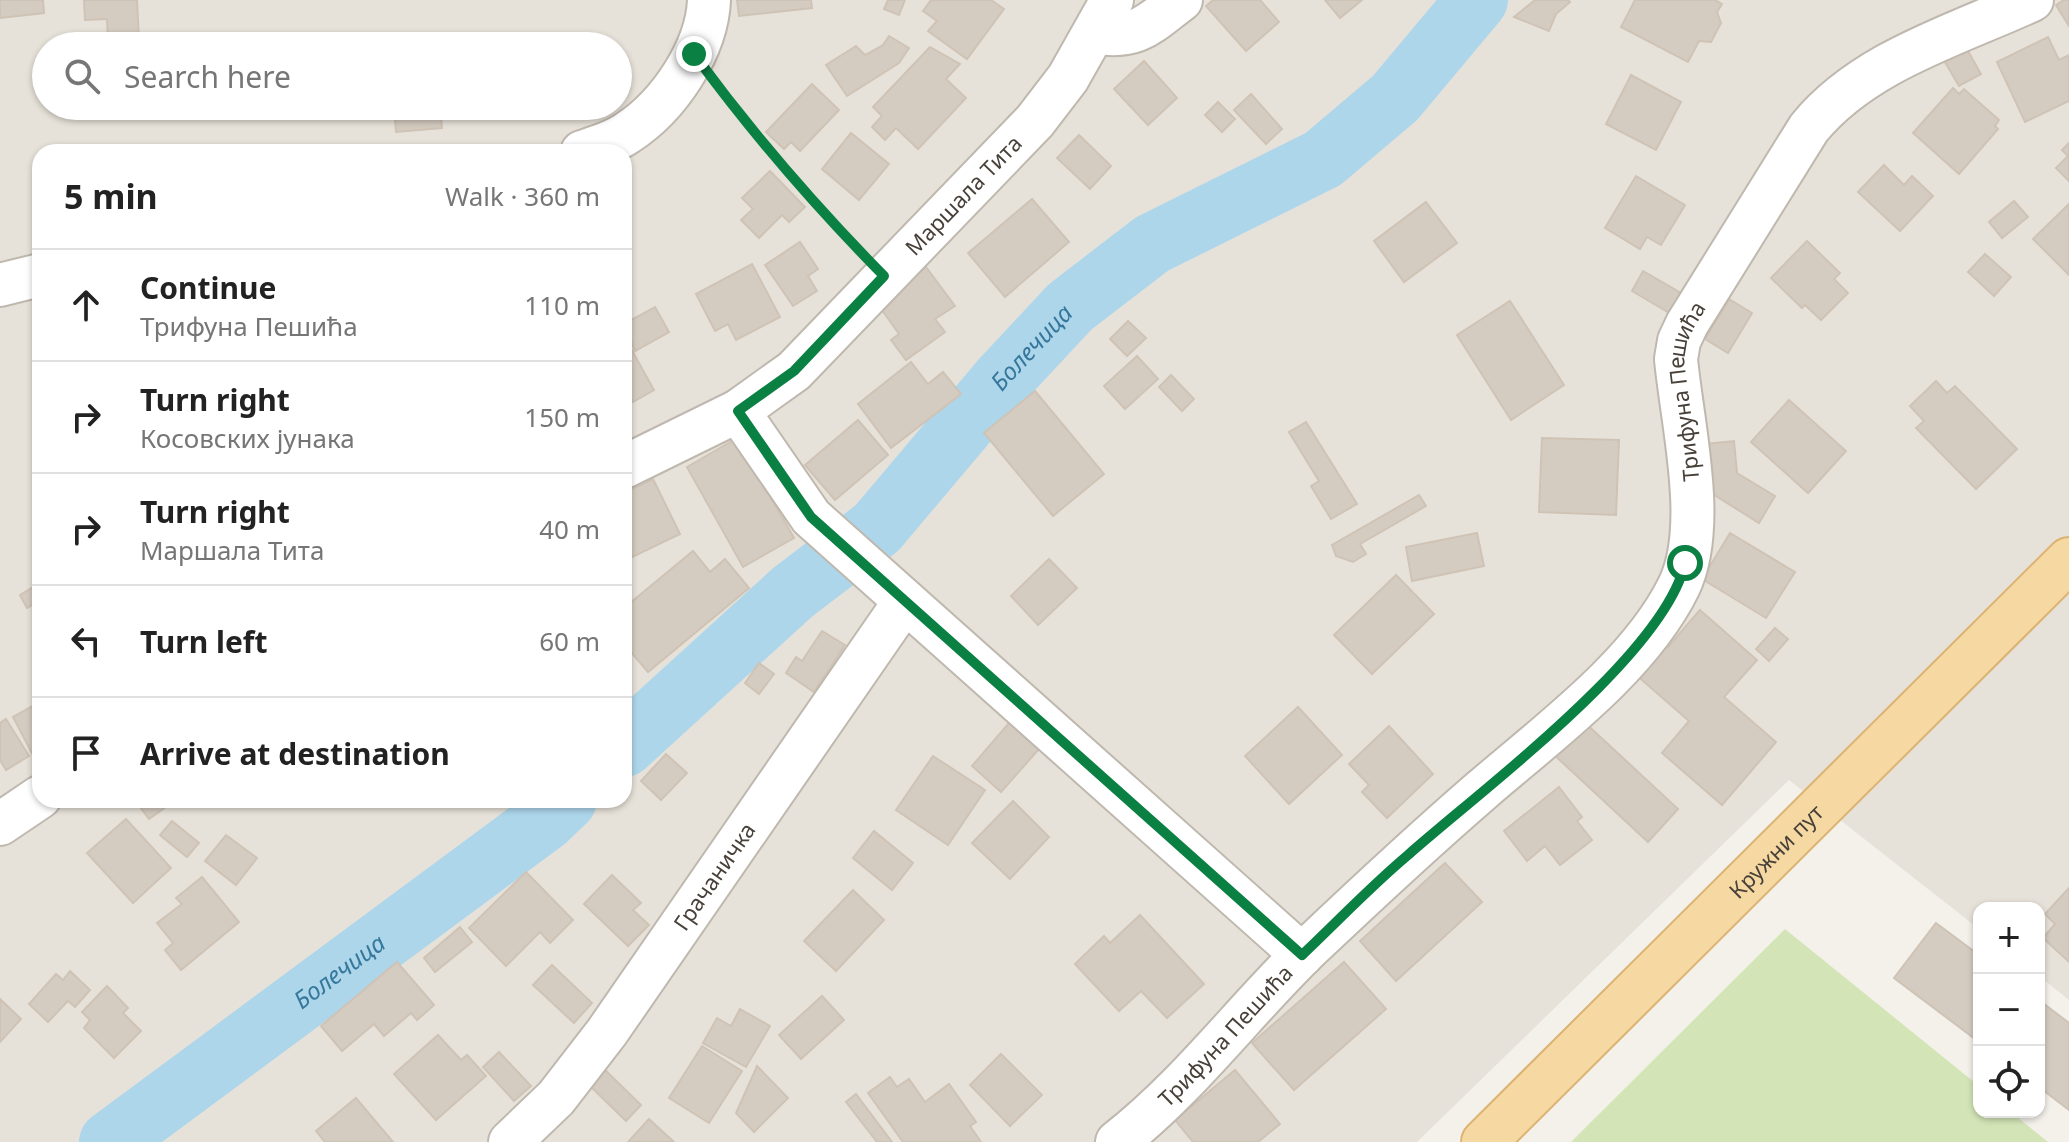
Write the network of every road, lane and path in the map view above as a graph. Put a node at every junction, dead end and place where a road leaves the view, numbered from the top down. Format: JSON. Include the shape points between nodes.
{"nodes":[{"id":1,"x":709,"y":0,"type":"edge"},
{"id":2,"x":1181,"y":0,"type":"edge"},
{"id":3,"x":2032,"y":0,"type":"edge"},
{"id":4,"x":1104,"y":16,"type":"edge"},
{"id":5,"x":694,"y":54,"type":"junction"},
{"id":6,"x":601,"y":144,"type":"edge"},
{"id":7,"x":884,"y":276,"type":"junction"},
{"id":8,"x":32,"y":277,"type":"edge"},
{"id":9,"x":0,"y":285,"type":"edge"},
{"id":10,"x":738,"y":411,"type":"junction"},
{"id":11,"x":632,"y":463,"type":"edge"},
{"id":12,"x":2069,"y":560,"type":"edge"},
{"id":13,"x":905,"y":601,"type":"junction"},
{"id":14,"x":32,"y":802,"type":"edge"},
{"id":15,"x":0,"y":824,"type":"edge"},
{"id":16,"x":1302,"y":955,"type":"junction"},
{"id":17,"x":1132,"y":1137,"type":"edge"},
{"id":18,"x":510,"y":1142,"type":"edge"},
{"id":19,"x":1484,"y":1142,"type":"edge"}],
"edges":[{"from":1,"to":5,"type":"street"},
{"from":2,"to":4,"type":"street","via":[[1135,33],[1121,36]]},
{"from":3,"to":16,"type":"street","name":"Трифуна Пешића","via":[[1881,68],[1843,92],[1809,128],[1679,341],[1676,359],[1691,522],[1680,584],[1669,603],[1609,678],[1403,858]]},
{"from":4,"to":7,"type":"street","name":"Маршала Тита","via":[[1035,121]]},
{"from":5,"to":6,"type":"street","via":[[660,104],[629,132]]},
{"from":5,"to":7,"type":"path","via":[[800,188]]},
{"from":7,"to":10,"type":"street","name":"Маршала Тита","via":[[794,371]]},
{"from":8,"to":9,"type":"street"},
{"from":10,"to":11,"type":"street","name":"Маршала Тита"},
{"from":10,"to":13,"type":"street","via":[[798,501]]},
{"from":12,"to":19,"type":"main road","name":"Кружни пут"},
{"from":13,"to":16,"type":"street"},
{"from":13,"to":18,"type":"street","name":"Грачаничка","via":[[607,1032],[556,1098]]},
{"from":14,"to":15,"type":"street"},
{"from":16,"to":17,"type":"street","name":"Трифуна Пешића"}]}
